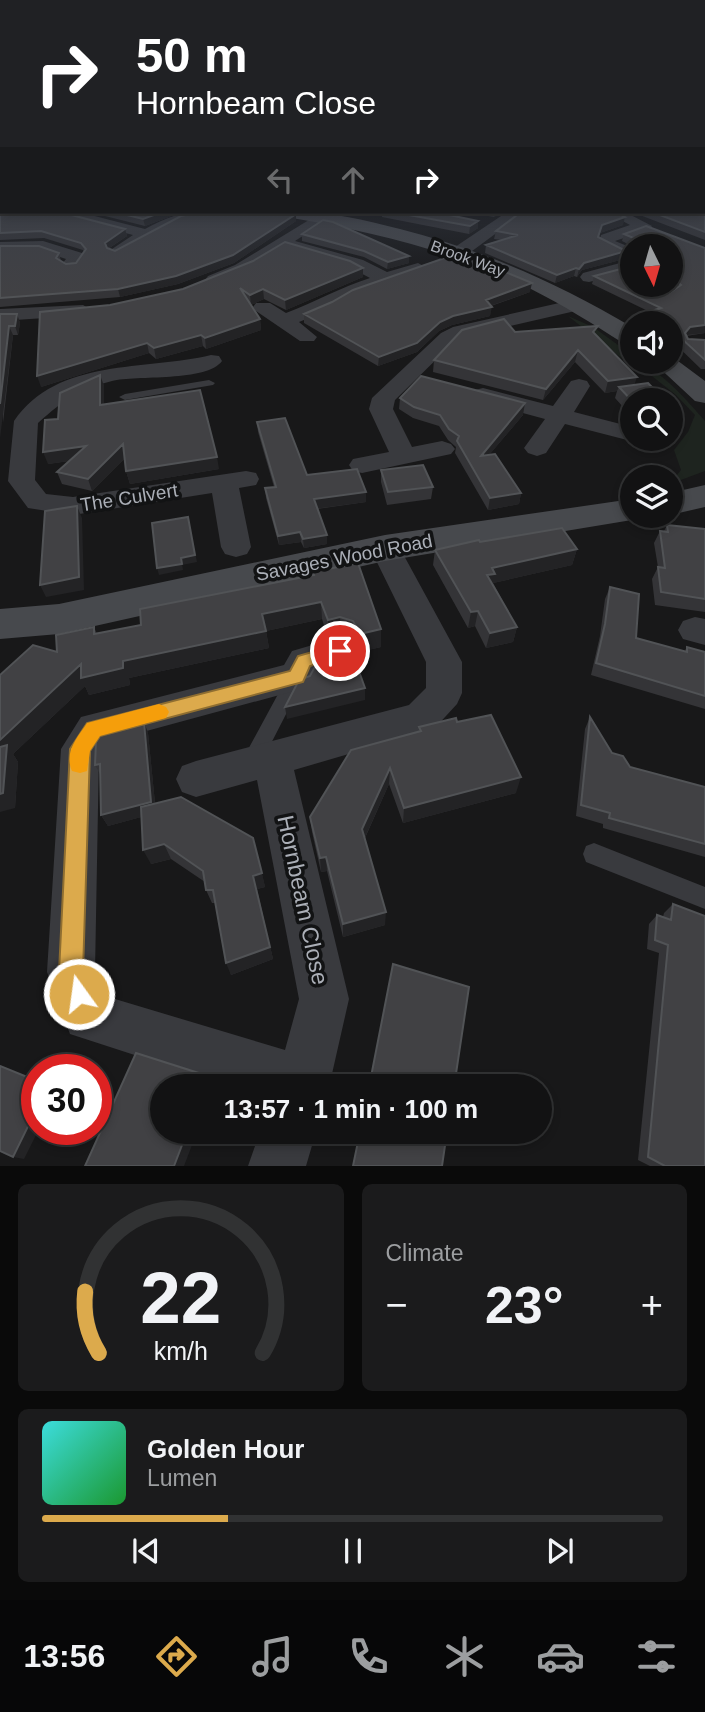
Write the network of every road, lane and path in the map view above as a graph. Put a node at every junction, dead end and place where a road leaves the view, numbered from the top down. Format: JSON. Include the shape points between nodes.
{"nodes":[{"id":1,"x":70,"y":214,"type":"edge"},
{"id":2,"x":155,"y":214,"type":"edge"},
{"id":3,"x":193,"y":214,"type":"edge"},
{"id":4,"x":304,"y":214,"type":"edge"},
{"id":5,"x":514,"y":214,"type":"edge"},
{"id":6,"x":617,"y":214,"type":"edge"},
{"id":7,"x":322,"y":217,"type":"junction"},
{"id":8,"x":176,"y":218,"type":"junction"},
{"id":9,"x":474,"y":221,"type":"edge"},
{"id":10,"x":499,"y":226,"type":"junction"},
{"id":11,"x":147,"y":234,"type":"junction"},
{"id":12,"x":627,"y":234,"type":"edge"},
{"id":13,"x":620,"y":235,"type":"edge"},
{"id":14,"x":9,"y":242,"type":"edge"},
{"id":15,"x":282,"y":243,"type":"junction"},
{"id":16,"x":620,"y":249,"type":"edge"},
{"id":17,"x":117,"y":251,"type":"edge"},
{"id":18,"x":458,"y":253,"type":"junction"},
{"id":19,"x":70,"y":265,"type":"edge"},
{"id":20,"x":418,"y":268,"type":"edge"},
{"id":21,"x":620,"y":268,"type":"edge"},
{"id":22,"x":589,"y":277,"type":"dead end"},
{"id":23,"x":385,"y":278,"type":"junction"},
{"id":24,"x":199,"y":286,"type":"edge"},
{"id":25,"x":577,"y":305,"type":"junction"},
{"id":26,"x":263,"y":307,"type":"dead end"},
{"id":27,"x":105,"y":308,"type":"edge"},
{"id":28,"x":0,"y":315,"type":"edge"},
{"id":29,"x":284,"y":321,"type":"junction"},
{"id":30,"x":620,"y":331,"type":"edge"},
{"id":31,"x":307,"y":337,"type":"dead end"},
{"id":32,"x":204,"y":370,"type":"joint"},
{"id":33,"x":408,"y":374,"type":"junction"},
{"id":34,"x":680,"y":374,"type":"edge"},
{"id":35,"x":434,"y":381,"type":"edge"},
{"id":36,"x":579,"y":386,"type":"dead end"},
{"id":37,"x":459,"y":388,"type":"edge"},
{"id":38,"x":705,"y":395,"type":"edge"},
{"id":39,"x":125,"y":397,"type":"dead end"},
{"id":40,"x":559,"y":415,"type":"junction"},
{"id":41,"x":26,"y":421,"type":"junction"},
{"id":42,"x":0,"y":425,"type":"edge"},
{"id":43,"x":620,"y":431,"type":"edge"},
{"id":44,"x":537,"y":448,"type":"dead end"},
{"id":45,"x":442,"y":449,"type":"dead end"},
{"id":46,"x":404,"y":456,"type":"junction"},
{"id":47,"x":362,"y":465,"type":"dead end"},
{"id":48,"x":705,"y":496,"type":"edge"},
{"id":49,"x":683,"y":502,"type":"edge"},
{"id":50,"x":683,"y":507,"type":"edge"},
{"id":51,"x":705,"y":509,"type":"edge"},
{"id":52,"x":620,"y":512,"type":"edge"},
{"id":53,"x":236,"y":547,"type":"dead end"},
{"id":54,"x":385,"y":548,"type":"junction"},
{"id":55,"x":59,"y":619,"type":"junction"},
{"id":56,"x":0,"y":624,"type":"edge"},
{"id":57,"x":0,"y":649,"type":"edge"},
{"id":58,"x":340,"y":651,"type":"dead end"},
{"id":59,"x":296,"y":677,"type":"junction"},
{"id":60,"x":261,"y":761,"type":"junction"},
{"id":61,"x":196,"y":779,"type":"dead end"},
{"id":62,"x":594,"y":854,"type":"dead end"},
{"id":63,"x":705,"y":898,"type":"edge"},
{"id":64,"x":233,"y":1074,"type":"edge"},
{"id":65,"x":305,"y":1074,"type":"edge"},
{"id":66,"x":284,"y":1144,"type":"edge"},
{"id":67,"x":277,"y":1166,"type":"edge"}],
"edges":[{"from":1,"to":11,"type":"street"},
{"from":2,"to":8,"type":"street"},
{"from":3,"to":8,"type":"street"},
{"from":4,"to":7,"type":"street","name":"Brook Way"},
{"from":5,"to":10,"type":"street"},
{"from":6,"to":12,"type":"street","via":[[651,229]]},
{"from":7,"to":15,"type":"street"},
{"from":7,"to":18,"type":"street","name":"Brook Way"},
{"from":8,"to":11,"type":"street"},
{"from":9,"to":10,"type":"street"},
{"from":10,"to":18,"type":"street"},
{"from":11,"to":17,"type":"street"},
{"from":13,"to":16,"type":"street","via":[[607,238],[607,243]]},
{"from":14,"to":19,"type":"street","via":[[43,246],[76,257]]},
{"from":15,"to":23,"type":"street","via":[[357,264]]},
{"from":15,"to":24,"type":"street","via":[[241,269]]},
{"from":18,"to":25,"type":"street","name":"Brook Way"},
{"from":20,"to":23,"type":"street"},
{"from":21,"to":22,"type":"street"},
{"from":23,"to":29,"type":"street"},
{"from":25,"to":30,"type":"street","name":"Brook Way"},
{"from":25,"to":33,"type":"street","via":[[460,331]]},
{"from":26,"to":29,"type":"street"},
{"from":27,"to":28,"type":"street"},
{"from":29,"to":31,"type":"street"},
{"from":32,"to":39,"type":"lane"},
{"from":32,"to":41,"type":"street","via":[[111,374],[60,391]]},
{"from":33,"to":35,"type":"street"},
{"from":33,"to":46,"type":"street","via":[[384,398],[381,409]]},
{"from":34,"to":38,"type":"street"},
{"from":36,"to":40,"type":"street"},
{"from":37,"to":40,"type":"street"},
{"from":40,"to":43,"type":"street"},
{"from":40,"to":44,"type":"street"},
{"from":41,"to":42,"type":"street"},
{"from":41,"to":53,"type":"street","name":"The Culvert","via":[[21,481],[38,502],[73,506],[235,481]]},
{"from":45,"to":46,"type":"street"},
{"from":46,"to":47,"type":"street"},
{"from":48,"to":49,"type":"street"},
{"from":50,"to":51,"type":"street"},
{"from":52,"to":54,"type":"street","name":"Savages Wood Road"},
{"from":54,"to":55,"type":"street","name":"Savages Wood Road"},
{"from":54,"to":60,"type":"street","via":[[444,662],[444,693],[421,718]]},
{"from":55,"to":56,"type":"street","name":"Savages Wood Road"},
{"from":55,"to":57,"type":"street","name":"Savages Wood Road"},
{"from":58,"to":59,"type":"street","via":[[304,661]]},
{"from":59,"to":60,"type":"lane"},
{"from":59,"to":64,"type":"street","via":[[94,729],[80,749],[71,972],[88,1016]]},
{"from":60,"to":61,"type":"street"},
{"from":60,"to":65,"type":"street","name":"Hornbeam Close","via":[[324,999]]},
{"from":62,"to":63,"type":"lane"},
{"from":66,"to":67,"type":"street","name":"Hornbeam Close"}]}
